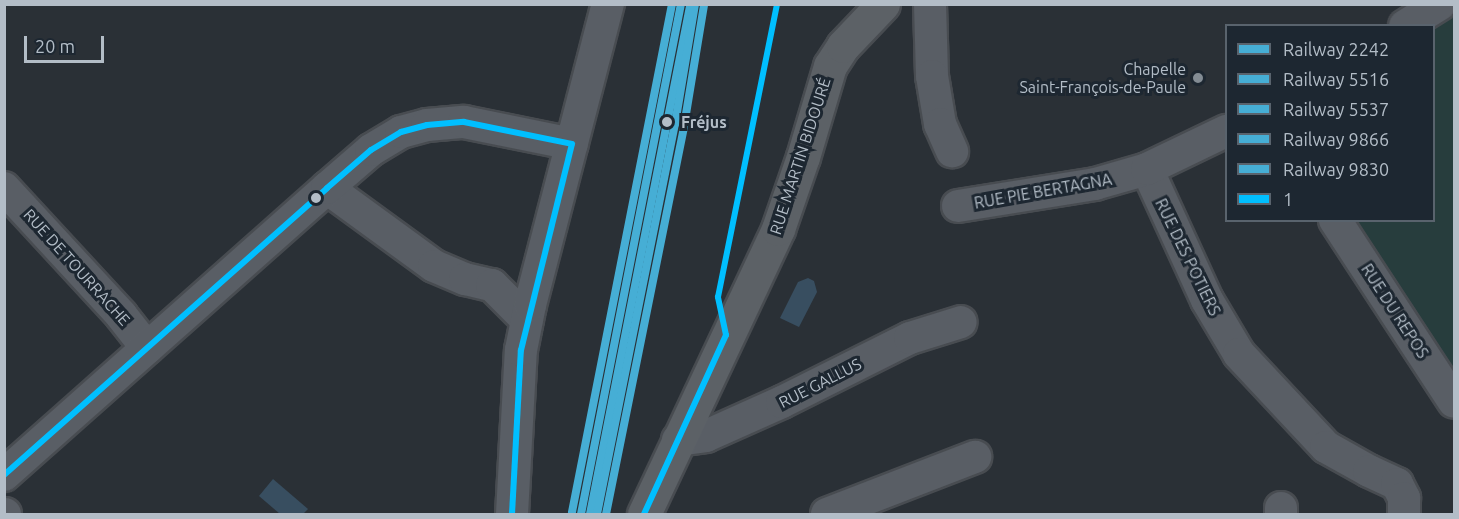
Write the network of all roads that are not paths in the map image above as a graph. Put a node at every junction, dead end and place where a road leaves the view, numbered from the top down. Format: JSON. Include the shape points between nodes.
{"nodes":[{"id":1,"x":608,"y":4,"type":"edge"},
{"id":2,"x":883,"y":4,"type":"edge"},
{"id":3,"x":930,"y":4,"type":"edge"},
{"id":4,"x":1440,"y":4,"type":"edge"},
{"id":5,"x":1408,"y":24,"type":"edge"},
{"id":6,"x":1225,"y":132,"type":"edge"},
{"id":7,"x":572,"y":144,"type":"junction"},
{"id":8,"x":952,"y":151,"type":"dead end"},
{"id":9,"x":1147,"y":168,"type":"junction"},
{"id":10,"x":4,"y":188,"type":"edge"},
{"id":11,"x":327,"y":188,"type":"junction"},
{"id":12,"x":958,"y":206,"type":"dead end"},
{"id":13,"x":1336,"y":222,"type":"edge"},
{"id":14,"x":527,"y":320,"type":"junction"},
{"id":15,"x":961,"y":322,"type":"dead end"},
{"id":16,"x":147,"y":348,"type":"junction"},
{"id":17,"x":1455,"y":402,"type":"edge"},
{"id":18,"x":678,"y":440,"type":"junction"},
{"id":19,"x":975,"y":458,"type":"dead end"},
{"id":20,"x":4,"y":475,"type":"edge"},
{"id":21,"x":843,"y":511,"type":"edge"},
{"id":22,"x":512,"y":514,"type":"edge"},
{"id":23,"x":644,"y":514,"type":"edge"},
{"id":24,"x":1404,"y":514,"type":"edge"}],
"edges":[{"from":1,"to":7,"type":"street"},
{"from":2,"to":18,"type":"main road","name":"RUE MARTIN BIDOURÉ","via":[[843,46],[830,66],[778,229]]},
{"from":3,"to":8,"type":"street","via":[[932,76],[940,124]]},
{"from":4,"to":5,"type":"street"},
{"from":6,"to":9,"type":"street","name":"RUE PIE BERTAGNA"},
{"from":7,"to":11,"type":"street","via":[[464,122],[427,125],[401,132],[371,150]]},
{"from":7,"to":14,"type":"street"},
{"from":9,"to":12,"type":"street","name":"RUE PIE BERTAGNA","via":[[1095,184]]},
{"from":9,"to":24,"type":"street","name":"RUE DES POTIERS","via":[[1207,300],[1239,354],[1326,447],[1397,484],[1404,498]]},
{"from":10,"to":16,"type":"street","name":"RUE DE TOURRACHE"},
{"from":11,"to":14,"type":"street","via":[[434,266],[492,285]]},
{"from":11,"to":16,"type":"street"},
{"from":13,"to":17,"type":"street","name":"RUE DU REPOS"},
{"from":14,"to":22,"type":"street","via":[[521,350]]},
{"from":15,"to":18,"type":"street","name":"RUE GALLUS","via":[[910,338],[706,436]]},
{"from":16,"to":20,"type":"street"},
{"from":18,"to":23,"type":"main road","name":"RUE MARTIN BIDOURÉ"},
{"from":19,"to":21,"type":"street"}]}
